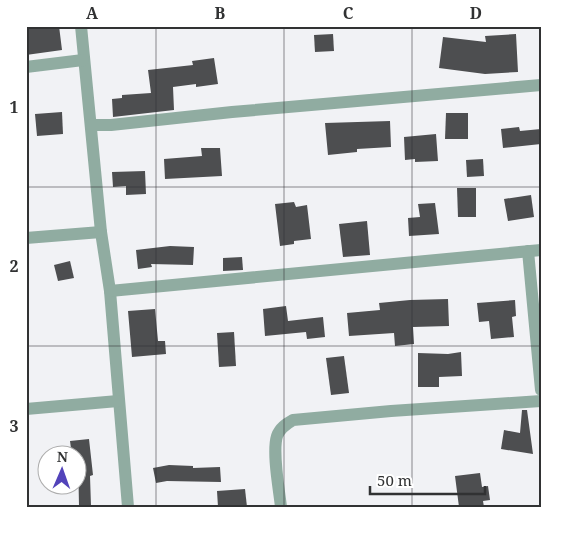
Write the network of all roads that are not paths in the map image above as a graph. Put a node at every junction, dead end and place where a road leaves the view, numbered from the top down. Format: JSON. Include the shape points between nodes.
{"nodes":[{"id":1,"x":81,"y":26,"type":"edge"},
{"id":2,"x":83,"y":60,"type":"junction"},
{"id":3,"x":26,"y":67,"type":"edge"},
{"id":4,"x":541,"y":85,"type":"edge"},
{"id":5,"x":91,"y":125,"type":"junction"},
{"id":6,"x":101,"y":232,"type":"junction"},
{"id":7,"x":26,"y":238,"type":"edge"},
{"id":8,"x":541,"y":250,"type":"edge"},
{"id":9,"x":528,"y":251,"type":"junction"},
{"id":10,"x":110,"y":291,"type":"junction"},
{"id":11,"x":541,"y":390,"type":"edge"},
{"id":12,"x":118,"y":401,"type":"junction"},
{"id":13,"x":541,"y":401,"type":"edge"},
{"id":14,"x":26,"y":410,"type":"edge"},
{"id":15,"x":128,"y":507,"type":"edge"},
{"id":16,"x":281,"y":507,"type":"edge"}],
"edges":[{"from":1,"to":2,"type":"street"},
{"from":2,"to":3,"type":"street"},
{"from":2,"to":5,"type":"street"},
{"from":4,"to":5,"type":"street"},
{"from":5,"to":6,"type":"street"},
{"from":6,"to":7,"type":"street"},
{"from":6,"to":10,"type":"street"},
{"from":8,"to":9,"type":"street"},
{"from":9,"to":10,"type":"street"},
{"from":9,"to":11,"type":"street"},
{"from":10,"to":12,"type":"street"},
{"from":12,"to":14,"type":"street"},
{"from":12,"to":15,"type":"street"},
{"from":13,"to":16,"type":"street","via":[[293,420],[277,434],[275,445]]}]}
